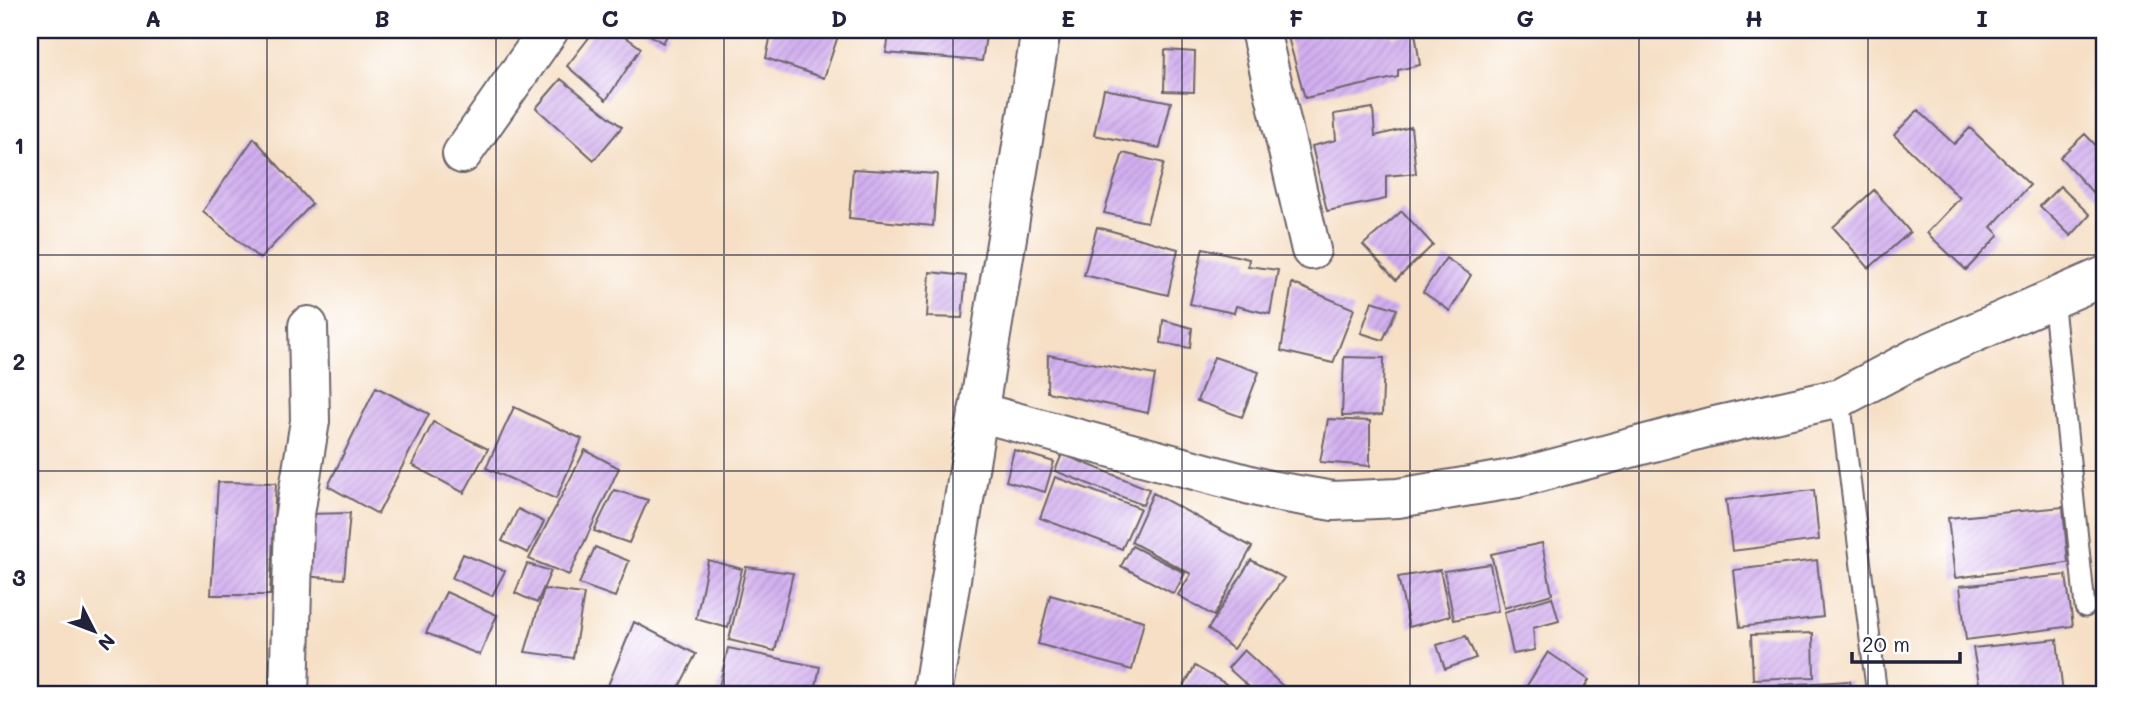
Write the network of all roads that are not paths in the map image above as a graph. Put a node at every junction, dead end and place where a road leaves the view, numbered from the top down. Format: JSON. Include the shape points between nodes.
{"nodes":[{"id":1,"x":549,"y":30,"type":"edge"},
{"id":2,"x":1041,"y":30,"type":"edge"},
{"id":3,"x":1260,"y":30,"type":"edge"},
{"id":4,"x":462,"y":154,"type":"dead end"},
{"id":5,"x":1311,"y":250,"type":"dead end"},
{"id":6,"x":2102,"y":273,"type":"edge"},
{"id":7,"x":2053,"y":297,"type":"junction"},
{"id":8,"x":308,"y":326,"type":"dead end"},
{"id":9,"x":1840,"y":398,"type":"junction"},
{"id":10,"x":978,"y":412,"type":"junction"},
{"id":11,"x":2085,"y":607,"type":"dead end"},
{"id":12,"x":289,"y":695,"type":"edge"},
{"id":13,"x":932,"y":695,"type":"edge"},
{"id":14,"x":1877,"y":695,"type":"edge"}],
"edges":[{"from":1,"to":4,"type":"street"},
{"from":2,"to":10,"type":"street"},
{"from":3,"to":5,"type":"street"},
{"from":6,"to":7,"type":"street"},
{"from":7,"to":9,"type":"street","via":[[1916,358]]},
{"from":7,"to":11,"type":"lane"},
{"from":8,"to":12,"type":"street","via":[[310,421],[294,520]]},
{"from":9,"to":10,"type":"street","via":[[1518,478],[1398,498],[1333,501],[1269,490]]},
{"from":9,"to":14,"type":"lane"},
{"from":10,"to":13,"type":"street"}]}
